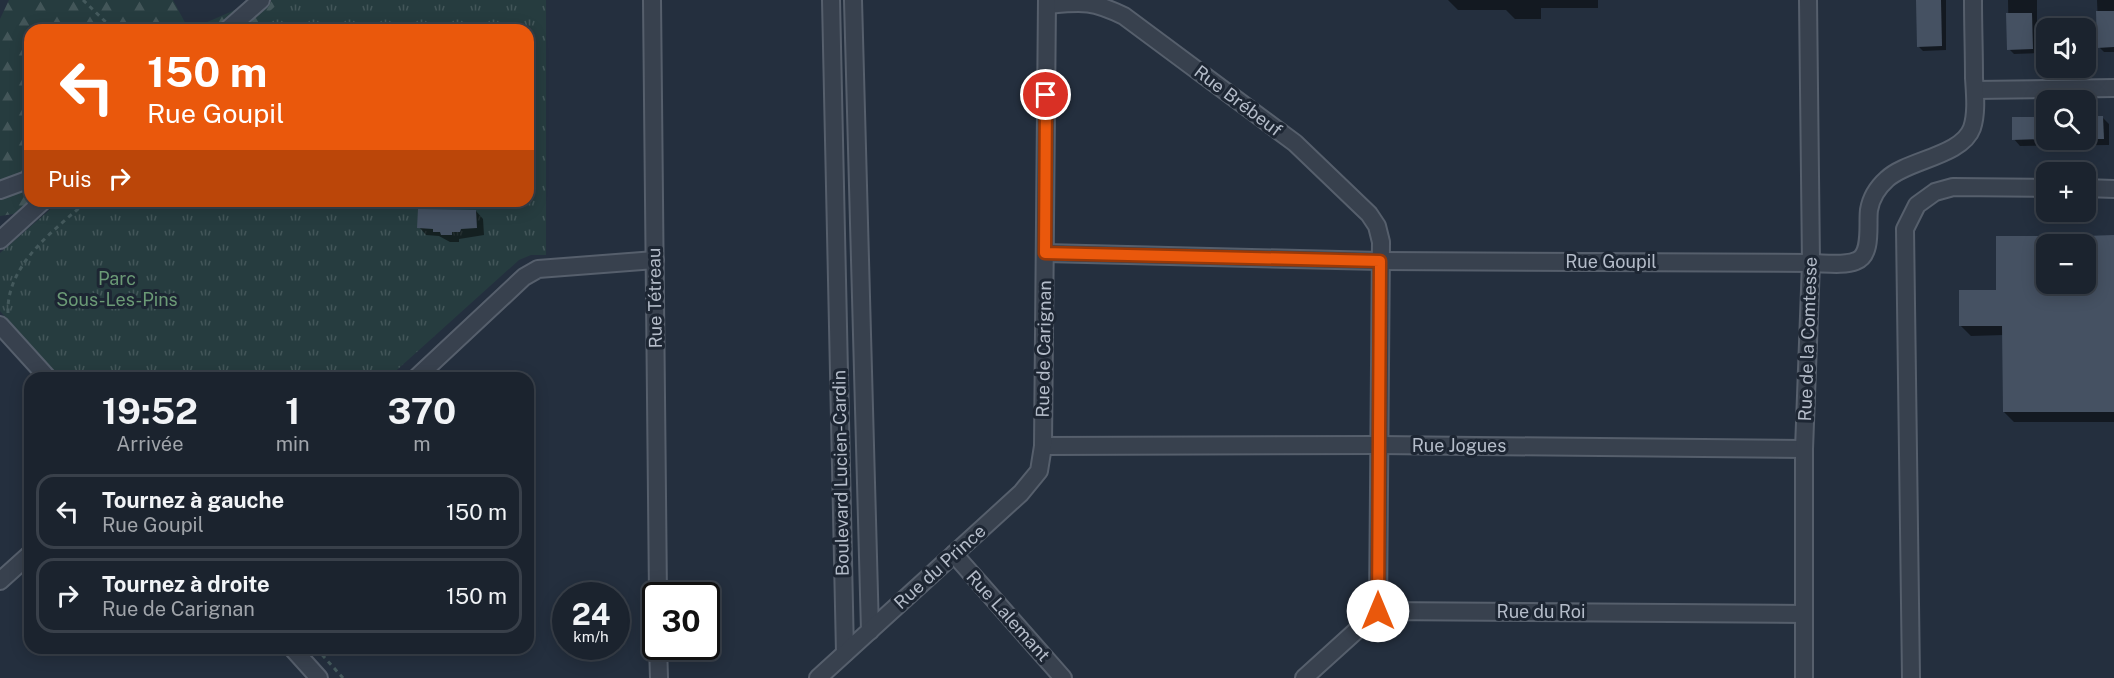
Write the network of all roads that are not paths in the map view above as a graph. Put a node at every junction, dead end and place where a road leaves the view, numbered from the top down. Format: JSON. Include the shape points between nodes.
{"nodes":[{"id":1,"x":261,"y":0,"type":"edge"},
{"id":2,"x":652,"y":0,"type":"edge"},
{"id":3,"x":831,"y":0,"type":"edge"},
{"id":4,"x":853,"y":0,"type":"edge"},
{"id":5,"x":1808,"y":0,"type":"edge"},
{"id":6,"x":1973,"y":0,"type":"edge"},
{"id":7,"x":1047,"y":3,"type":"edge"},
{"id":8,"x":234,"y":24,"type":"edge"},
{"id":9,"x":2114,"y":88,"type":"edge"},
{"id":10,"x":1975,"y":90,"type":"junction"},
{"id":11,"x":833,"y":128,"type":"junction"},
{"id":12,"x":856,"y":128,"type":"junction"},
{"id":13,"x":24,"y":181,"type":"edge"},
{"id":14,"x":2036,"y":188,"type":"edge"},
{"id":15,"x":2096,"y":188,"type":"edge"},
{"id":16,"x":2114,"y":189,"type":"edge"},
{"id":17,"x":0,"y":190,"type":"edge"},
{"id":18,"x":36,"y":207,"type":"edge"},
{"id":19,"x":0,"y":240,"type":"edge"},
{"id":20,"x":1045,"y":253,"type":"junction"},
{"id":21,"x":655,"y":260,"type":"junction"},
{"id":22,"x":1380,"y":261,"type":"junction"},
{"id":23,"x":1811,"y":263,"type":"junction"},
{"id":24,"x":837,"y":292,"type":"junction"},
{"id":25,"x":861,"y":293,"type":"junction"},
{"id":26,"x":4,"y":320,"type":"edge"},
{"id":27,"x":43,"y":372,"type":"edge"},
{"id":28,"x":422,"y":372,"type":"edge"},
{"id":29,"x":840,"y":439,"type":"junction"},
{"id":30,"x":864,"y":439,"type":"junction"},
{"id":31,"x":1379,"y":445,"type":"junction"},
{"id":32,"x":1043,"y":446,"type":"junction"},
{"id":33,"x":1804,"y":449,"type":"junction"},
{"id":34,"x":954,"y":555,"type":"junction"},
{"id":35,"x":24,"y":559,"type":"edge"},
{"id":36,"x":0,"y":581,"type":"edge"},
{"id":37,"x":658,"y":582,"type":"edge"},
{"id":38,"x":1378,"y":611,"type":"junction"},
{"id":39,"x":1804,"y":614,"type":"junction"},
{"id":40,"x":870,"y":631,"type":"junction"},
{"id":41,"x":845,"y":653,"type":"junction"},
{"id":42,"x":297,"y":654,"type":"edge"},
{"id":43,"x":658,"y":660,"type":"edge"},
{"id":44,"x":319,"y":678,"type":"edge"},
{"id":45,"x":659,"y":678,"type":"edge"},
{"id":46,"x":818,"y":678,"type":"edge"},
{"id":47,"x":1063,"y":678,"type":"edge"},
{"id":48,"x":1304,"y":678,"type":"edge"},
{"id":49,"x":1804,"y":678,"type":"edge"},
{"id":50,"x":1911,"y":678,"type":"edge"}],
"edges":[{"from":1,"to":8,"type":"street"},
{"from":2,"to":21,"type":"street","name":"Rue Tétreau"},
{"from":3,"to":11,"type":"street","name":"Boulevard Lucien-Cardin"},
{"from":4,"to":12,"type":"street","name":"Boulevard Lucien-Cardin"},
{"from":5,"to":23,"type":"street","name":"Rue de la Comtesse"},
{"from":6,"to":10,"type":"street","name":"Rue Goupil"},
{"from":7,"to":20,"type":"street","name":"Rue de Carignan"},
{"from":7,"to":22,"type":"street","name":"Rue Brébeuf","via":[[1088,0],[1108,6],[1295,143],[1369,214],[1381,242]]},
{"from":9,"to":10,"type":"street"},
{"from":10,"to":23,"type":"street","name":"Rue Goupil","via":[[1974,120],[1967,136],[1937,156],[1894,173],[1878,189],[1869,210],[1867,247],[1861,259]]},
{"from":11,"to":12,"type":"street"},
{"from":11,"to":24,"type":"street","name":"Boulevard Lucien-Cardin"},
{"from":12,"to":25,"type":"street","name":"Boulevard Lucien-Cardin"},
{"from":13,"to":17,"type":"street"},
{"from":14,"to":50,"type":"street","via":[[1953,187],[1935,192],[1917,206],[1905,229]]},
{"from":15,"to":16,"type":"street"},
{"from":18,"to":19,"type":"street"},
{"from":20,"to":22,"type":"street","name":"Rue Goupil"},
{"from":20,"to":32,"type":"street","name":"Rue de Carignan"},
{"from":21,"to":28,"type":"street","via":[[538,269],[524,277]]},
{"from":21,"to":37,"type":"street","name":"Rue Tétreau"},
{"from":22,"to":23,"type":"street","name":"Rue Goupil"},
{"from":22,"to":31,"type":"street","name":"Rue Brébeuf"},
{"from":23,"to":33,"type":"street","name":"Rue de la Comtesse"},
{"from":24,"to":25,"type":"street"},
{"from":24,"to":29,"type":"street","name":"Boulevard Lucien-Cardin"},
{"from":25,"to":30,"type":"street","name":"Boulevard Lucien-Cardin"},
{"from":26,"to":27,"type":"street"},
{"from":29,"to":30,"type":"street"},
{"from":29,"to":41,"type":"street","name":"Boulevard Lucien-Cardin"},
{"from":30,"to":40,"type":"street","name":"Boulevard Lucien-Cardin"},
{"from":31,"to":32,"type":"street","name":"Rue Jogues"},
{"from":31,"to":33,"type":"street","name":"Rue Jogues"},
{"from":31,"to":38,"type":"street","name":"Rue Brébeuf"},
{"from":32,"to":34,"type":"street","name":"Rue du Prince","via":[[1039,471],[1022,493]]},
{"from":33,"to":39,"type":"street","name":"Rue de la Comtesse"},
{"from":34,"to":40,"type":"street","name":"Rue du Prince"},
{"from":34,"to":47,"type":"street","name":"Rue Lalemant"},
{"from":35,"to":36,"type":"street"},
{"from":38,"to":39,"type":"street","name":"Rue du Roi"},
{"from":38,"to":48,"type":"street"},
{"from":39,"to":49,"type":"street","name":"Rue de la Comtesse"},
{"from":40,"to":41,"type":"street","name":"Rue du Prince"},
{"from":41,"to":46,"type":"street","name":"Rue du Prince"},
{"from":42,"to":44,"type":"street"},
{"from":43,"to":45,"type":"street"}]}
